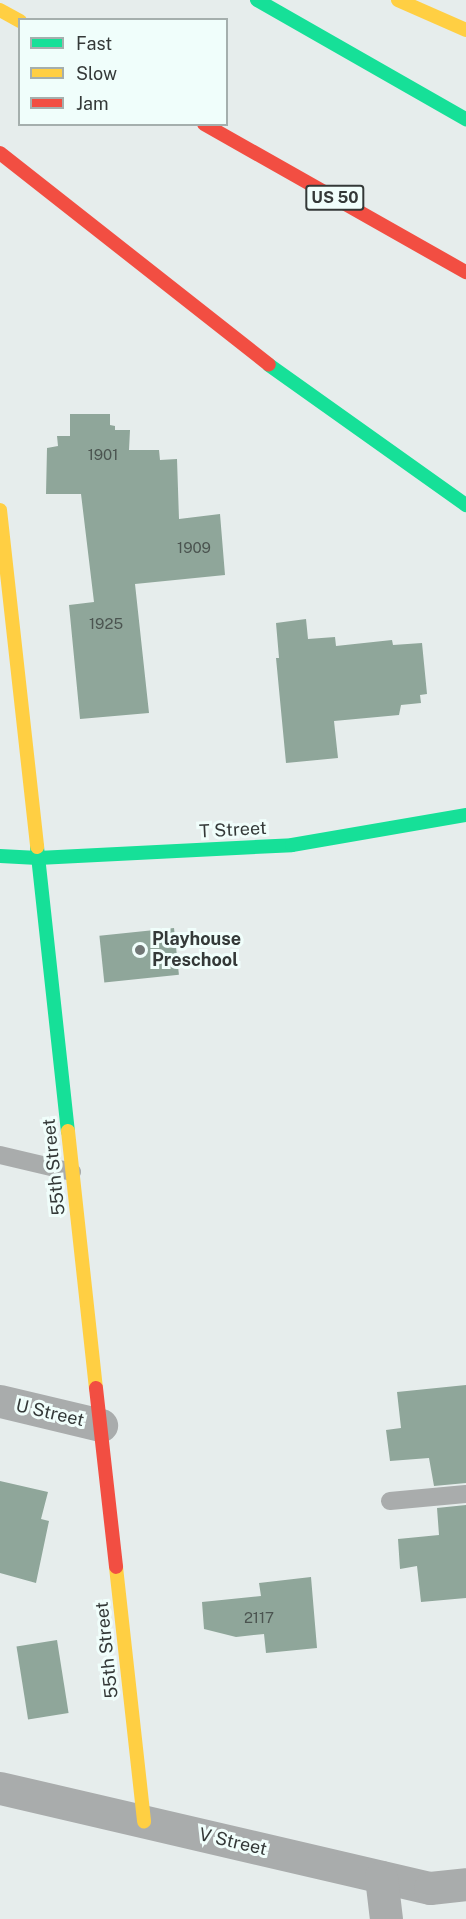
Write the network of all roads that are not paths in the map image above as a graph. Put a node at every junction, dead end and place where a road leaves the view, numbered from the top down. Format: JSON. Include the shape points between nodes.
{"nodes":[{"id":1,"x":257,"y":0,"type":"edge"},
{"id":2,"x":398,"y":0,"type":"edge"},
{"id":3,"x":0,"y":10,"type":"edge"},
{"id":4,"x":18,"y":20,"type":"edge"},
{"id":5,"x":466,"y":30,"type":"edge"},
{"id":6,"x":466,"y":119,"type":"edge"},
{"id":7,"x":208,"y":126,"type":"edge"},
{"id":8,"x":0,"y":153,"type":"edge"},
{"id":9,"x":466,"y":272,"type":"edge"},
{"id":10,"x":466,"y":505,"type":"edge"},
{"id":11,"x":0,"y":510,"type":"edge"},
{"id":12,"x":466,"y":815,"type":"edge"},
{"id":13,"x":0,"y":856,"type":"edge"},
{"id":14,"x":38,"y":858,"type":"junction"},
{"id":15,"x":0,"y":1155,"type":"edge"},
{"id":16,"x":72,"y":1172,"type":"junction"},
{"id":17,"x":0,"y":1401,"type":"edge"},
{"id":18,"x":101,"y":1425,"type":"junction"},
{"id":19,"x":466,"y":1494,"type":"edge"},
{"id":20,"x":390,"y":1501,"type":"dead end"},
{"id":21,"x":0,"y":1788,"type":"edge"},
{"id":22,"x":144,"y":1821,"type":"junction"},
{"id":23,"x":381,"y":1877,"type":"junction"},
{"id":24,"x":466,"y":1884,"type":"edge"},
{"id":25,"x":386,"y":1919,"type":"edge"}],
"edges":[{"from":1,"to":6,"type":"main road"},
{"from":2,"to":5,"type":"main road"},
{"from":3,"to":4,"type":"main road"},
{"from":7,"to":9,"type":"main road","number":"US 50"},
{"from":8,"to":10,"type":"main road","via":[[268,364]]},
{"from":11,"to":14,"type":"main road","name":"55th Street"},
{"from":12,"to":14,"type":"main road","name":"T Street","via":[[292,845]]},
{"from":13,"to":14,"type":"main road","name":"T Street"},
{"from":14,"to":16,"type":"main road","name":"55th Street"},
{"from":15,"to":16,"type":"lane"},
{"from":16,"to":18,"type":"main road","name":"55th Street"},
{"from":17,"to":18,"type":"street","name":"U Street"},
{"from":18,"to":22,"type":"main road","name":"55th Street"},
{"from":19,"to":20,"type":"lane"},
{"from":21,"to":22,"type":"street","name":"V Street"},
{"from":22,"to":23,"type":"street","name":"V Street"},
{"from":23,"to":24,"type":"street","name":"V Street","via":[[430,1888]]},
{"from":23,"to":25,"type":"street"}]}
